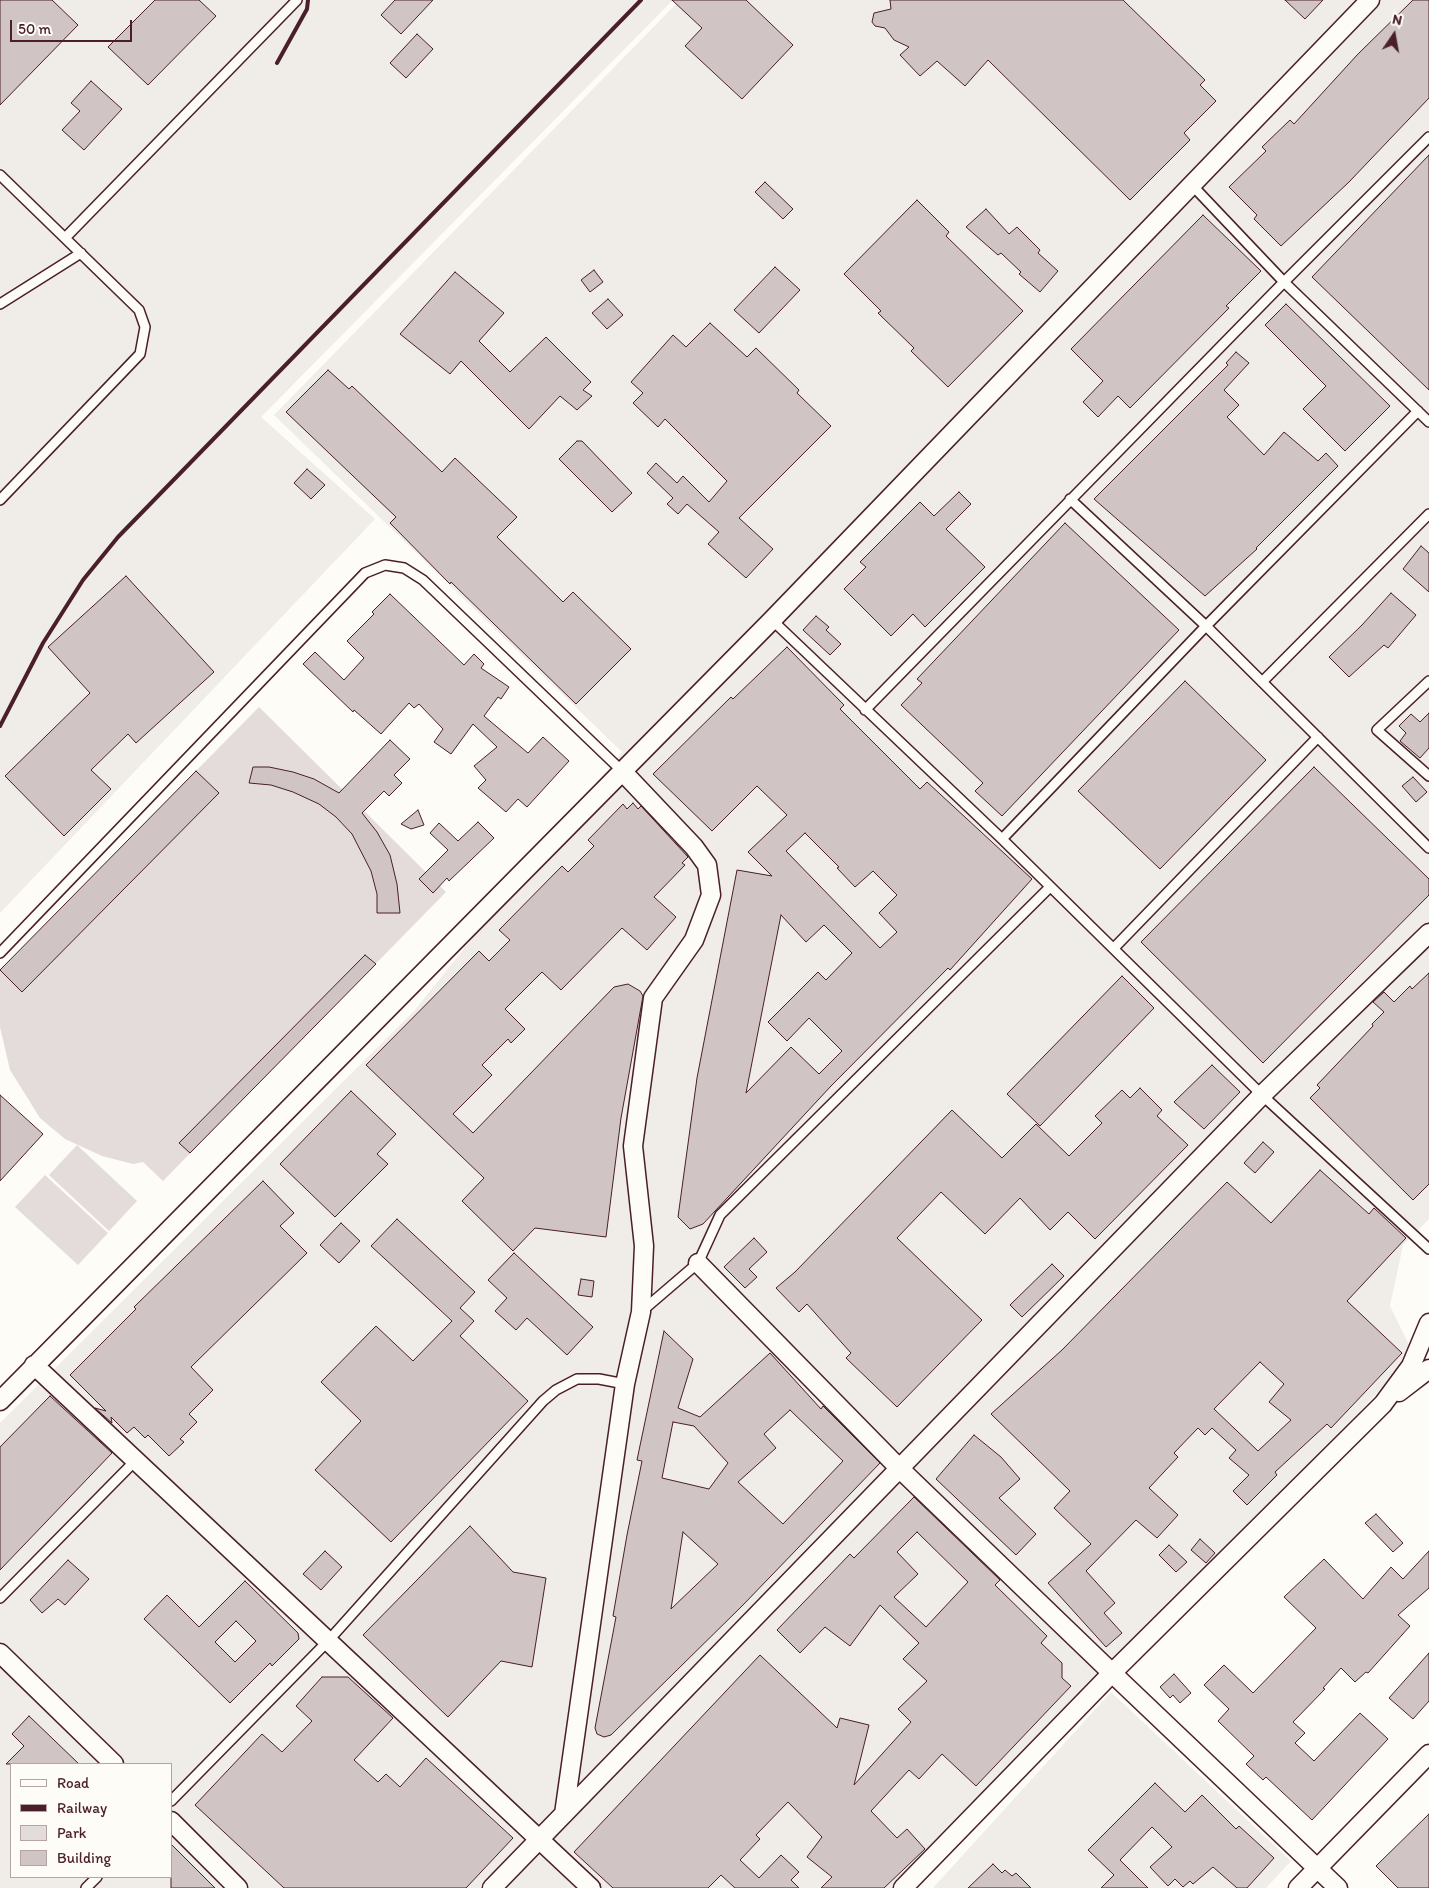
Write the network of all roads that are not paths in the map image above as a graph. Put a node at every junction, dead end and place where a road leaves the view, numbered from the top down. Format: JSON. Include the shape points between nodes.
{"nodes":[{"id":1,"x":297,"y":0,"type":"edge"},
{"id":2,"x":1370,"y":0,"type":"edge"},
{"id":3,"x":1429,"y":138,"type":"edge"},
{"id":4,"x":0,"y":175,"type":"edge"},
{"id":5,"x":1191,"y":184,"type":"junction"},
{"id":6,"x":65,"y":238,"type":"junction"},
{"id":7,"x":80,"y":253,"type":"junction"},
{"id":8,"x":1284,"y":282,"type":"junction"},
{"id":9,"x":0,"y":304,"type":"edge"},
{"id":10,"x":1418,"y":411,"type":"junction"},
{"id":11,"x":1429,"y":422,"type":"edge"},
{"id":12,"x":1070,"y":499,"type":"junction"},
{"id":13,"x":0,"y":500,"type":"edge"},
{"id":14,"x":1429,"y":514,"type":"edge"},
{"id":15,"x":772,"y":620,"type":"junction"},
{"id":16,"x":1206,"y":626,"type":"junction"},
{"id":17,"x":1429,"y":681,"type":"edge"},
{"id":18,"x":1262,"y":682,"type":"junction"},
{"id":19,"x":865,"y":710,"type":"junction"},
{"id":20,"x":1318,"y":737,"type":"junction"},
{"id":21,"x":622,"y":771,"type":"junction"},
{"id":22,"x":1429,"y":776,"type":"edge"},
{"id":23,"x":1002,"y":839,"type":"junction"},
{"id":24,"x":1429,"y":848,"type":"edge"},
{"id":25,"x":1050,"y":888,"type":"junction"},
{"id":26,"x":1429,"y":933,"type":"edge"},
{"id":27,"x":1114,"y":948,"type":"junction"},
{"id":28,"x":0,"y":954,"type":"edge"},
{"id":29,"x":1262,"y":1095,"type":"junction"},
{"id":30,"x":1429,"y":1249,"type":"edge"},
{"id":31,"x":698,"y":1263,"type":"junction"},
{"id":32,"x":641,"y":1312,"type":"junction"},
{"id":33,"x":1429,"y":1323,"type":"edge"},
{"id":34,"x":34,"y":1365,"type":"junction"},
{"id":35,"x":1429,"y":1369,"type":"edge"},
{"id":36,"x":625,"y":1384,"type":"junction"},
{"id":37,"x":0,"y":1401,"type":"edge"},
{"id":38,"x":1383,"y":1404,"type":"junction"},
{"id":39,"x":135,"y":1461,"type":"junction"},
{"id":40,"x":900,"y":1469,"type":"junction"},
{"id":41,"x":0,"y":1598,"type":"edge"},
{"id":42,"x":329,"y":1640,"type":"junction"},
{"id":43,"x":0,"y":1653,"type":"edge"},
{"id":44,"x":1112,"y":1674,"type":"junction"},
{"id":45,"x":1429,"y":1754,"type":"edge"},
{"id":46,"x":113,"y":1763,"type":"edge"},
{"id":47,"x":172,"y":1800,"type":"edge"},
{"id":48,"x":564,"y":1814,"type":"junction"},
{"id":49,"x":172,"y":1822,"type":"edge"},
{"id":50,"x":540,"y":1839,"type":"junction"},
{"id":51,"x":1318,"y":1868,"type":"junction"},
{"id":52,"x":96,"y":1878,"type":"edge"},
{"id":53,"x":86,"y":1888,"type":"edge"},
{"id":54,"x":238,"y":1888,"type":"edge"},
{"id":55,"x":492,"y":1888,"type":"edge"},
{"id":56,"x":591,"y":1888,"type":"edge"},
{"id":57,"x":904,"y":1888,"type":"edge"},
{"id":58,"x":1298,"y":1888,"type":"edge"},
{"id":59,"x":1338,"y":1888,"type":"edge"}],
"edges":[{"from":1,"to":6,"type":"lane"},
{"from":2,"to":5,"type":"street"},
{"from":3,"to":8,"type":"lane"},
{"from":4,"to":6,"type":"lane"},
{"from":5,"to":8,"type":"lane"},
{"from":5,"to":15,"type":"street"},
{"from":6,"to":7,"type":"lane"},
{"from":7,"to":9,"type":"lane"},
{"from":7,"to":13,"type":"lane","via":[[139,310],[145,327],[140,354]]},
{"from":8,"to":10,"type":"lane"},
{"from":8,"to":12,"type":"lane"},
{"from":10,"to":11,"type":"lane"},
{"from":10,"to":16,"type":"lane"},
{"from":12,"to":16,"type":"lane"},
{"from":12,"to":19,"type":"lane"},
{"from":14,"to":18,"type":"lane"},
{"from":15,"to":19,"type":"lane"},
{"from":15,"to":21,"type":"street"},
{"from":16,"to":18,"type":"lane"},
{"from":16,"to":23,"type":"lane"},
{"from":17,"to":22,"type":"lane","via":[[1377,730]]},
{"from":18,"to":20,"type":"lane"},
{"from":19,"to":23,"type":"lane"},
{"from":20,"to":24,"type":"lane"},
{"from":20,"to":27,"type":"lane"},
{"from":21,"to":28,"type":"lane","via":[[423,580],[404,568],[385,565],[365,573]]},
{"from":21,"to":32,"type":"street","via":[[707,865],[711,895],[694,940],[653,998],[634,1146],[644,1246]]},
{"from":21,"to":34,"type":"street"},
{"from":23,"to":25,"type":"lane"},
{"from":25,"to":27,"type":"lane"},
{"from":25,"to":31,"type":"lane","via":[[720,1215]]},
{"from":26,"to":29,"type":"street"},
{"from":27,"to":29,"type":"lane"},
{"from":29,"to":30,"type":"lane"},
{"from":29,"to":40,"type":"street"},
{"from":31,"to":32,"type":"lane"},
{"from":31,"to":40,"type":"street"},
{"from":32,"to":36,"type":"street"},
{"from":33,"to":38,"type":"street","via":[[1411,1366]]},
{"from":34,"to":37,"type":"street"},
{"from":34,"to":39,"type":"street"},
{"from":35,"to":38,"type":"street"},
{"from":36,"to":42,"type":"lane","via":[[576,1379],[543,1401]]},
{"from":36,"to":48,"type":"street"},
{"from":38,"to":44,"type":"street"},
{"from":39,"to":41,"type":"lane"},
{"from":39,"to":42,"type":"street"},
{"from":40,"to":44,"type":"street"},
{"from":40,"to":48,"type":"street"},
{"from":42,"to":47,"type":"lane"},
{"from":42,"to":50,"type":"street"},
{"from":43,"to":46,"type":"street"},
{"from":44,"to":51,"type":"street"},
{"from":44,"to":57,"type":"street"},
{"from":45,"to":51,"type":"street"},
{"from":48,"to":50,"type":"street"},
{"from":49,"to":54,"type":"street"},
{"from":50,"to":55,"type":"street"},
{"from":50,"to":56,"type":"street"},
{"from":51,"to":58,"type":"street"},
{"from":51,"to":59,"type":"street"},
{"from":52,"to":53,"type":"lane"}]}
